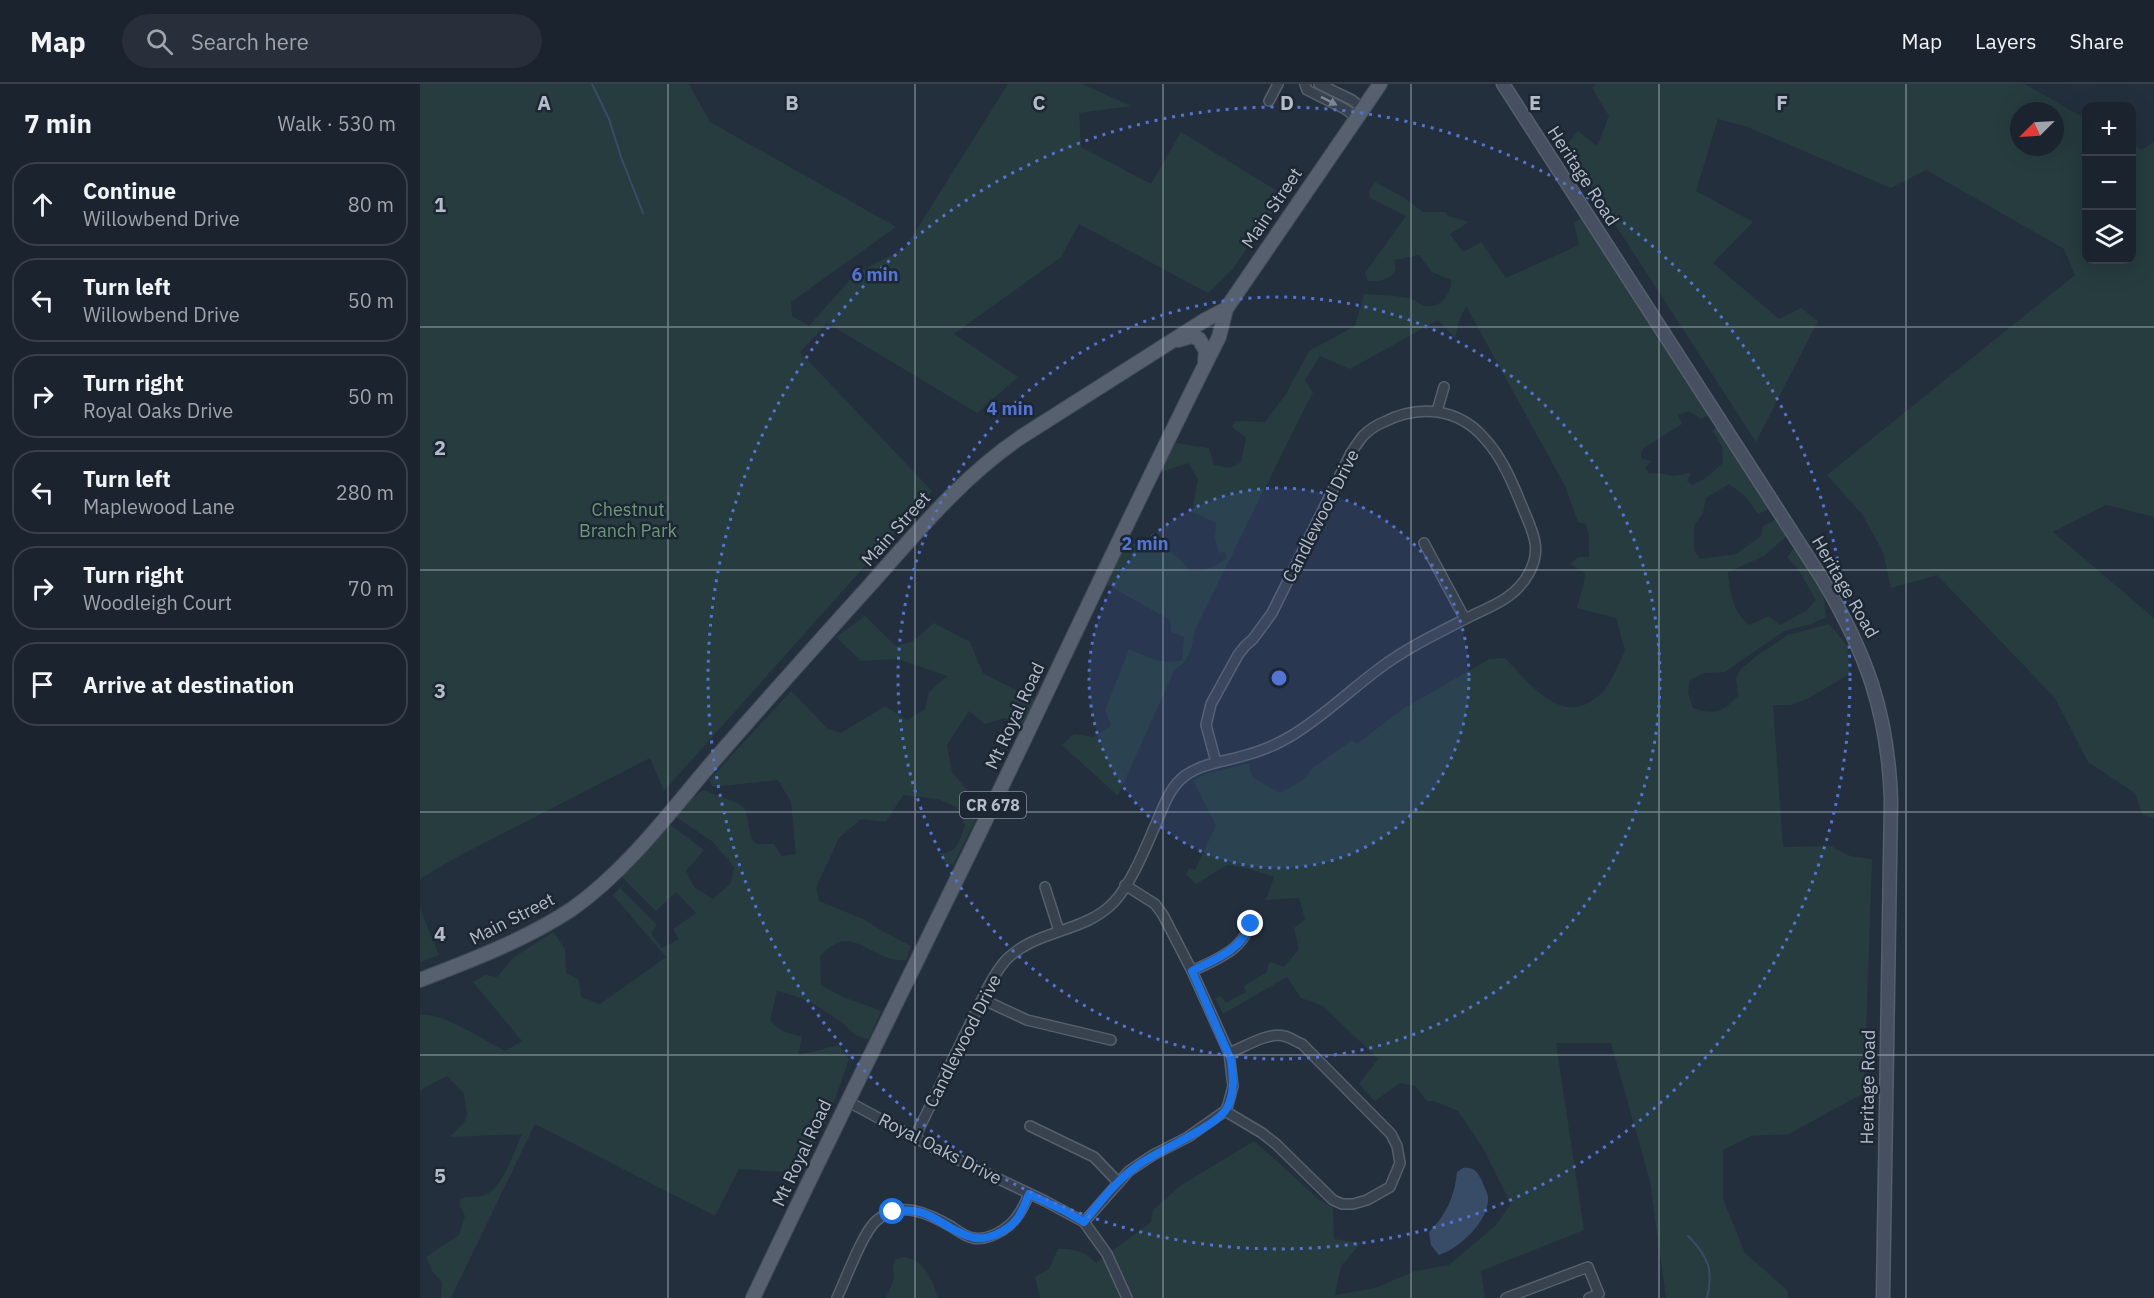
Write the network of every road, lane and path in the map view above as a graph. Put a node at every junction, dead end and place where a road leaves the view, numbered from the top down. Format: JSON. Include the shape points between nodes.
{"nodes":[{"id":1,"x":1278,"y":84,"type":"edge"},
{"id":2,"x":1305,"y":84,"type":"edge"},
{"id":3,"x":1319,"y":84,"type":"edge"},
{"id":4,"x":1380,"y":84,"type":"edge"},
{"id":5,"x":1503,"y":84,"type":"edge"},
{"id":6,"x":1269,"y":101,"type":"dead end"},
{"id":7,"x":1359,"y":113,"type":"junction"},
{"id":8,"x":1226,"y":309,"type":"junction"},
{"id":9,"x":1162,"y":347,"type":"junction"},
{"id":10,"x":1203,"y":369,"type":"junction"},
{"id":11,"x":1444,"y":387,"type":"dead end"},
{"id":12,"x":1437,"y":411,"type":"junction"},
{"id":13,"x":1424,"y":543,"type":"dead end"},
{"id":14,"x":1466,"y":619,"type":"junction"},
{"id":15,"x":1216,"y":762,"type":"junction"},
{"id":16,"x":1125,"y":885,"type":"junction"},
{"id":17,"x":1045,"y":887,"type":"dead end"},
{"id":18,"x":1250,"y":915,"type":"dead end"},
{"id":19,"x":1059,"y":931,"type":"junction"},
{"id":20,"x":1192,"y":971,"type":"junction"},
{"id":21,"x":420,"y":980,"type":"edge"},
{"id":22,"x":984,"y":999,"type":"junction"},
{"id":23,"x":1111,"y":1041,"type":"dead end"},
{"id":24,"x":1229,"y":1053,"type":"junction"},
{"id":25,"x":847,"y":1101,"type":"junction"},
{"id":26,"x":1225,"y":1111,"type":"junction"},
{"id":27,"x":1030,"y":1126,"type":"dead end"},
{"id":28,"x":915,"y":1137,"type":"junction"},
{"id":29,"x":1118,"y":1182,"type":"junction"},
{"id":30,"x":1029,"y":1194,"type":"junction"},
{"id":31,"x":1084,"y":1222,"type":"junction"},
{"id":32,"x":753,"y":1298,"type":"edge"},
{"id":33,"x":837,"y":1298,"type":"edge"},
{"id":34,"x":1127,"y":1298,"type":"edge"},
{"id":35,"x":1506,"y":1298,"type":"edge"},
{"id":36,"x":1589,"y":1298,"type":"edge"},
{"id":37,"x":1883,"y":1298,"type":"edge"}],
"edges":[{"from":1,"to":6,"type":"street"},
{"from":2,"to":7,"type":"street","one_way":true,"via":[[1307,90]]},
{"from":3,"to":7,"type":"street","via":[[1352,100]]},
{"from":4,"to":7,"type":"main road","name":"Main Street"},
{"from":5,"to":37,"type":"street","name":"Heritage Road","via":[[1821,577],[1855,636],[1876,693],[1888,751],[1891,800]]},
{"from":7,"to":8,"type":"main road","name":"Main Street"},
{"from":8,"to":9,"type":"main road","name":"Main Street"},
{"from":8,"to":10,"type":"main road","name":"Mt Royal Road","number":"CR 678","via":[[1219,337]]},
{"from":9,"to":10,"type":"main road","via":[[1184,337],[1199,339],[1206,351]]},
{"from":9,"to":21,"type":"main road","name":"Main Street","via":[[1007,446],[965,480],[595,891],[520,939]]},
{"from":10,"to":25,"type":"main road","name":"Mt Royal Road","number":"CR 678"},
{"from":11,"to":12,"type":"street"},
{"from":12,"to":14,"type":"street","name":"Candlewood Drive","via":[[1456,417],[1486,440],[1501,462],[1536,542],[1537,556],[1520,587],[1505,600]]},
{"from":12,"to":15,"type":"street","name":"Candlewood Drive","via":[[1423,410],[1391,418],[1364,435],[1351,453],[1272,613],[1238,655],[1211,704],[1206,725]]},
{"from":13,"to":14,"type":"street"},
{"from":14,"to":15,"type":"street","name":"Candlewood Drive","via":[[1382,667],[1291,736],[1240,757]]},
{"from":15,"to":16,"type":"street","name":"Candlewood Drive","via":[[1187,774],[1176,784]]},
{"from":16,"to":19,"type":"street","name":"Candlewood Drive","via":[[1099,916]]},
{"from":16,"to":20,"type":"street","via":[[1155,904]]},
{"from":17,"to":19,"type":"street"},
{"from":18,"to":20,"type":"street","via":[[1251,924],[1240,943]]},
{"from":19,"to":22,"type":"street","name":"Candlewood Drive","via":[[1031,942],[1006,959]]},
{"from":20,"to":24,"type":"street"},
{"from":22,"to":23,"type":"street","via":[[1027,1020]]},
{"from":22,"to":28,"type":"street","name":"Candlewood Drive"},
{"from":24,"to":26,"type":"street","via":[[1233,1086]]},
{"from":24,"to":26,"type":"street","via":[[1265,1038],[1284,1036],[1302,1044],[1391,1134],[1400,1162],[1390,1187],[1353,1204],[1333,1200],[1276,1144]]},
{"from":25,"to":28,"type":"street","name":"Royal Oaks Drive"},
{"from":25,"to":32,"type":"main road","name":"Mt Royal Road","number":"CR 678"},
{"from":26,"to":29,"type":"street","via":[[1139,1164]]},
{"from":27,"to":29,"type":"street","via":[[1094,1157]]},
{"from":28,"to":30,"type":"street","name":"Royal Oaks Drive"},
{"from":29,"to":31,"type":"street"},
{"from":30,"to":31,"type":"street","name":"Royal Oaks Drive"},
{"from":30,"to":33,"type":"street","via":[[1012,1224],[985,1238],[973,1238],[934,1217],[906,1209],[880,1217],[869,1230]]},
{"from":31,"to":34,"type":"street","name":"Royal Oaks Drive","via":[[1107,1254]]},
{"from":35,"to":36,"type":"street","via":[[1588,1267],[1599,1294]]}]}
